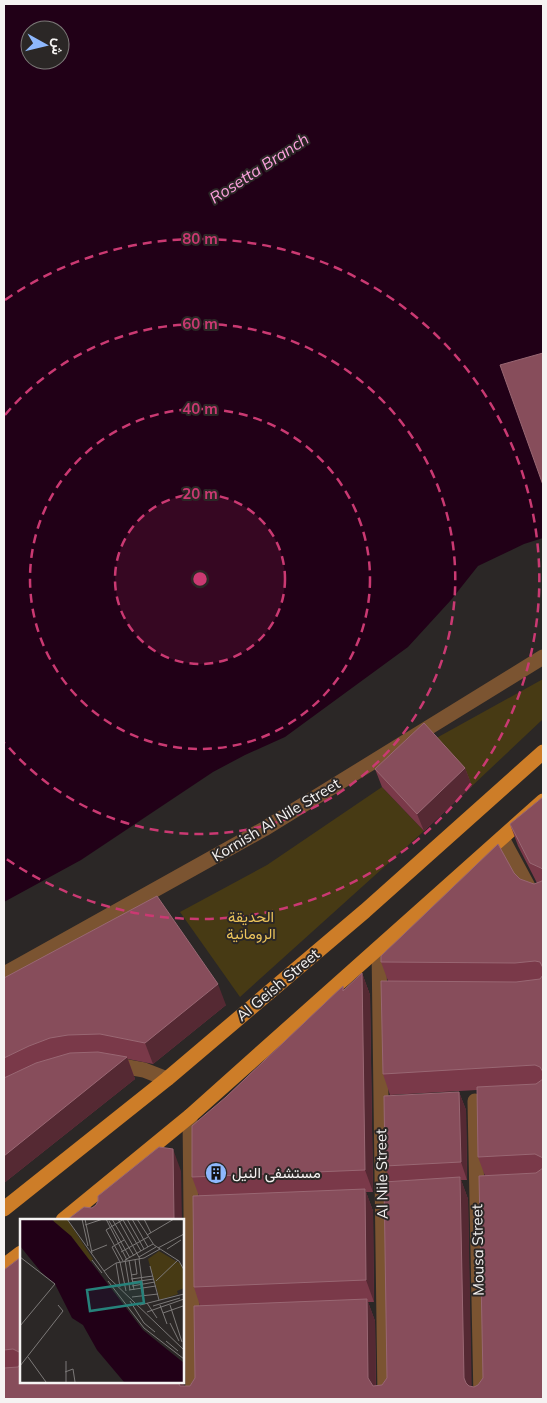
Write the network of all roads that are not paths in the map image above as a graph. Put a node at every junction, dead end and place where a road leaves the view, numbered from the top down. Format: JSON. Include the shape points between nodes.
{"nodes":[{"id":1,"x":543,"y":657,"type":"edge"},
{"id":2,"x":543,"y":752,"type":"edge"},
{"id":3,"x":543,"y":801,"type":"edge"},
{"id":4,"x":502,"y":838,"type":"junction"},
{"id":5,"x":543,"y":896,"type":"edge"},
{"id":6,"x":379,"y":948,"type":"junction"},
{"id":7,"x":4,"y":974,"type":"edge"},
{"id":8,"x":380,"y":993,"type":"junction"},
{"id":9,"x":399,"y":993,"type":"edge"},
{"id":10,"x":95,"y":1064,"type":"edge"},
{"id":11,"x":167,"y":1079,"type":"junction"},
{"id":12,"x":494,"y":1100,"type":"edge"},
{"id":13,"x":475,"y":1101,"type":"junction"},
{"id":14,"x":456,"y":1102,"type":"edge"},
{"id":15,"x":400,"y":1104,"type":"edge"},
{"id":16,"x":381,"y":1105,"type":"junction"},
{"id":17,"x":190,"y":1116,"type":"junction"},
{"id":18,"x":496,"y":1187,"type":"edge"},
{"id":19,"x":477,"y":1188,"type":"junction"},
{"id":20,"x":458,"y":1189,"type":"edge"},
{"id":21,"x":401,"y":1192,"type":"edge"},
{"id":22,"x":382,"y":1197,"type":"junction"},
{"id":23,"x":364,"y":1202,"type":"edge"},
{"id":24,"x":4,"y":1209,"type":"edge"},
{"id":25,"x":65,"y":1219,"type":"edge"},
{"id":26,"x":20,"y":1254,"type":"edge"},
{"id":27,"x":4,"y":1266,"type":"edge"},
{"id":28,"x":384,"y":1311,"type":"junction"},
{"id":29,"x":365,"y":1312,"type":"edge"},
{"id":30,"x":188,"y":1373,"type":"edge"},
{"id":31,"x":193,"y":1399,"type":"edge"},
{"id":32,"x":385,"y":1399,"type":"edge"},
{"id":33,"x":481,"y":1399,"type":"edge"}],
"edges":[{"from":1,"to":7,"type":"street","name":"Kornish Al Nile Street","via":[[264,829]]},
{"from":2,"to":11,"type":"main road","name":"Al Geish Street","via":[[365,911]]},
{"from":3,"to":4,"type":"main road"},
{"from":4,"to":5,"type":"street","via":[[530,890]]},
{"from":4,"to":6,"type":"main road"},
{"from":6,"to":8,"type":"street","name":"Al Nile Street"},
{"from":6,"to":17,"type":"main road"},
{"from":8,"to":9,"type":"street"},
{"from":8,"to":16,"type":"street","name":"Al Nile Street"},
{"from":10,"to":11,"type":"street","via":[[128,1066]]},
{"from":11,"to":24,"type":"main road","name":"Al Geish Street"},
{"from":12,"to":13,"type":"street"},
{"from":13,"to":14,"type":"street"},
{"from":13,"to":19,"type":"street","name":"Mousa Street"},
{"from":15,"to":16,"type":"street"},
{"from":16,"to":22,"type":"street","name":"Al Nile Street"},
{"from":17,"to":25,"type":"main road","via":[[92,1206]]},
{"from":17,"to":30,"type":"street","via":[[198,1318]]},
{"from":18,"to":19,"type":"street"},
{"from":19,"to":20,"type":"street"},
{"from":19,"to":33,"type":"street","name":"Mousa Street"},
{"from":21,"to":22,"type":"street"},
{"from":22,"to":23,"type":"street"},
{"from":22,"to":28,"type":"street","name":"Al Nile Street"},
{"from":26,"to":27,"type":"main road"},
{"from":28,"to":29,"type":"street"},
{"from":28,"to":32,"type":"street","name":"Al Nile Street"},
{"from":30,"to":31,"type":"street"}]}
